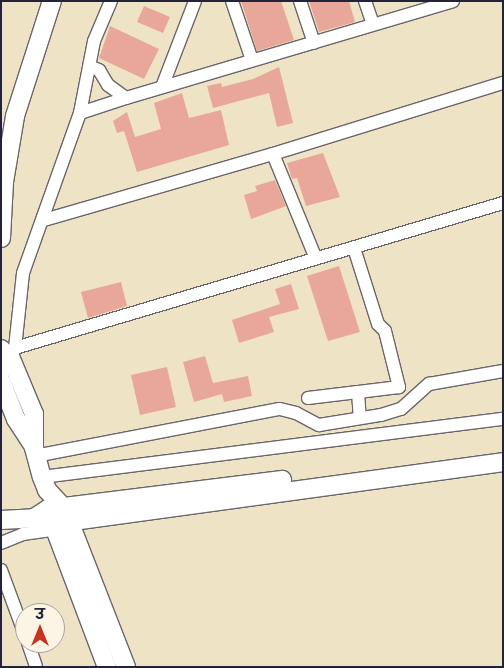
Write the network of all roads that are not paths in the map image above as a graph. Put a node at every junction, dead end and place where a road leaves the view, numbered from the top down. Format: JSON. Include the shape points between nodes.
{"nodes":[{"id":1,"x":52,"y":1,"type":"edge"},
{"id":2,"x":111,"y":1,"type":"edge"},
{"id":3,"x":195,"y":1,"type":"edge"},
{"id":4,"x":232,"y":1,"type":"edge"},
{"id":5,"x":300,"y":1,"type":"edge"},
{"id":6,"x":365,"y":1,"type":"edge"},
{"id":7,"x":453,"y":1,"type":"edge"},
{"id":8,"x":373,"y":24,"type":"junction"},
{"id":9,"x":314,"y":42,"type":"junction"},
{"id":10,"x":252,"y":60,"type":"junction"},
{"id":11,"x":91,"y":67,"type":"junction"},
{"id":12,"x":503,"y":83,"type":"edge"},
{"id":13,"x":162,"y":86,"type":"junction"},
{"id":14,"x":126,"y":98,"type":"junction"},
{"id":15,"x":80,"y":113,"type":"junction"},
{"id":16,"x":273,"y":154,"type":"junction"},
{"id":17,"x":503,"y":203,"type":"edge"},
{"id":18,"x":44,"y":220,"type":"junction"},
{"id":19,"x":1,"y":238,"type":"edge"},
{"id":20,"x":354,"y":248,"type":"junction"},
{"id":21,"x":316,"y":259,"type":"junction"},
{"id":22,"x":9,"y":352,"type":"edge"},
{"id":23,"x":503,"y":371,"type":"edge"},
{"id":24,"x":2,"y":381,"type":"edge"},
{"id":25,"x":358,"y":392,"type":"junction"},
{"id":26,"x":308,"y":398,"type":"dead end"},
{"id":27,"x":356,"y":419,"type":"junction"},
{"id":28,"x":503,"y":419,"type":"edge"},
{"id":29,"x":356,"y":438,"type":"junction"},
{"id":30,"x":503,"y":451,"type":"edge"},
{"id":31,"x":35,"y":452,"type":"junction"},
{"id":32,"x":503,"y":462,"type":"edge"},
{"id":33,"x":45,"y":484,"type":"junction"},
{"id":34,"x":239,"y":492,"type":"junction"},
{"id":35,"x":1,"y":520,"type":"edge"},
{"id":36,"x":51,"y":520,"type":"junction"},
{"id":37,"x":1,"y":543,"type":"edge"},
{"id":38,"x":1,"y":570,"type":"edge"},
{"id":39,"x":15,"y":608,"type":"edge"},
{"id":40,"x":31,"y":653,"type":"edge"},
{"id":41,"x":36,"y":666,"type":"edge"},
{"id":42,"x":107,"y":667,"type":"edge"},
{"id":43,"x":126,"y":667,"type":"edge"}],
"edges":[{"from":1,"to":19,"type":"street","via":[[15,116],[4,182]]},
{"from":2,"to":11,"type":"street","via":[[94,41]]},
{"from":3,"to":13,"type":"street"},
{"from":4,"to":10,"type":"street"},
{"from":5,"to":9,"type":"street"},
{"from":6,"to":8,"type":"street"},
{"from":7,"to":8,"type":"street"},
{"from":8,"to":9,"type":"street"},
{"from":9,"to":10,"type":"street"},
{"from":10,"to":13,"type":"street"},
{"from":11,"to":14,"type":"street"},
{"from":11,"to":15,"type":"street"},
{"from":12,"to":16,"type":"street"},
{"from":13,"to":14,"type":"street"},
{"from":14,"to":15,"type":"street"},
{"from":15,"to":18,"type":"street"},
{"from":16,"to":18,"type":"street"},
{"from":16,"to":21,"type":"street"},
{"from":17,"to":20,"type":"street"},
{"from":18,"to":22,"type":"street","via":[[23,273]]},
{"from":20,"to":21,"type":"street"},
{"from":20,"to":25,"type":"street","via":[[378,324],[385,331],[399,387]]},
{"from":21,"to":22,"type":"street"},
{"from":22,"to":24,"type":"street"},
{"from":22,"to":31,"type":"street","via":[[34,414]]},
{"from":23,"to":27,"type":"street","via":[[429,384],[401,409]]},
{"from":24,"to":31,"type":"street","via":[[16,418]]},
{"from":25,"to":26,"type":"street"},
{"from":25,"to":27,"type":"street"},
{"from":27,"to":29,"type":"street"},
{"from":27,"to":31,"type":"street","via":[[318,425],[296,413],[280,409]]},
{"from":28,"to":29,"type":"street"},
{"from":29,"to":33,"type":"street"},
{"from":30,"to":34,"type":"street"},
{"from":31,"to":33,"type":"street"},
{"from":32,"to":34,"type":"street"},
{"from":33,"to":36,"type":"street"},
{"from":34,"to":36,"type":"street"},
{"from":35,"to":36,"type":"street"},
{"from":36,"to":37,"type":"street"},
{"from":36,"to":42,"type":"street"},
{"from":36,"to":43,"type":"street"},
{"from":38,"to":39,"type":"street"},
{"from":40,"to":41,"type":"street"}]}
